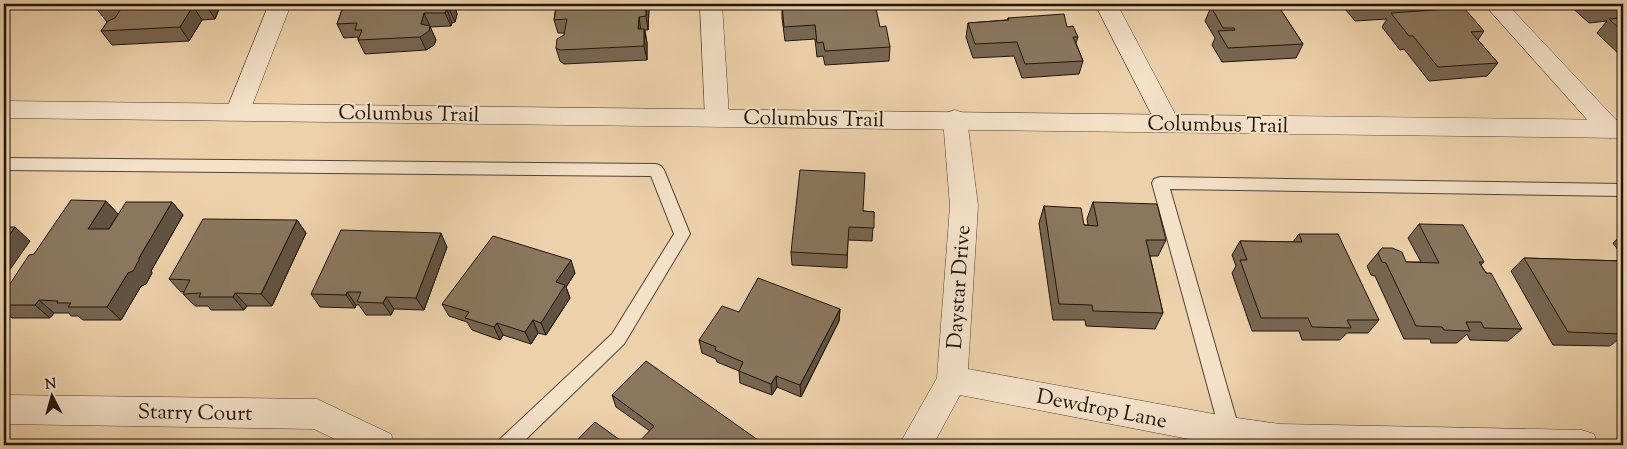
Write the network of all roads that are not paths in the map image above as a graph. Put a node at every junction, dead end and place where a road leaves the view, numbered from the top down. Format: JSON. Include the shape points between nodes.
{"nodes":[{"id":1,"x":280,"y":4,"type":"edge"},
{"id":2,"x":711,"y":4,"type":"edge"},
{"id":3,"x":1106,"y":4,"type":"edge"},
{"id":4,"x":1495,"y":4,"type":"edge"},
{"id":5,"x":4,"y":108,"type":"edge"},
{"id":6,"x":238,"y":111,"type":"junction"},
{"id":7,"x":717,"y":117,"type":"junction"},
{"id":8,"x":955,"y":120,"type":"junction"},
{"id":9,"x":1168,"y":123,"type":"junction"},
{"id":10,"x":1617,"y":129,"type":"edge"},
{"id":11,"x":4,"y":164,"type":"edge"},
{"id":12,"x":1623,"y":190,"type":"edge"},
{"id":13,"x":952,"y":380,"type":"junction"},
{"id":14,"x":4,"y":409,"type":"edge"},
{"id":15,"x":1230,"y":432,"type":"junction"},
{"id":16,"x":379,"y":445,"type":"edge"},
{"id":17,"x":507,"y":445,"type":"edge"},
{"id":18,"x":916,"y":445,"type":"edge"},
{"id":19,"x":1582,"y":445,"type":"edge"}],
"edges":[{"from":1,"to":6,"type":"street"},
{"from":2,"to":7,"type":"street"},
{"from":3,"to":9,"type":"street"},
{"from":4,"to":10,"type":"street"},
{"from":5,"to":6,"type":"street","name":"Columbus Trail"},
{"from":6,"to":7,"type":"street","name":"Columbus Trail"},
{"from":7,"to":8,"type":"street","name":"Columbus Trail"},
{"from":8,"to":9,"type":"street","name":"Columbus Trail"},
{"from":8,"to":13,"type":"street","name":"Daystar Drive","via":[[964,206]]},
{"from":9,"to":10,"type":"street","name":"Columbus Trail"},
{"from":11,"to":17,"type":"lane","via":[[656,170],[682,234],[618,339]]},
{"from":12,"to":15,"type":"lane","via":[[1160,183]]},
{"from":13,"to":15,"type":"street","name":"Dewdrop Lane"},
{"from":13,"to":18,"type":"street","name":"Daystar Drive"},
{"from":14,"to":16,"type":"street","name":"Starry Court","via":[[316,414]]},
{"from":15,"to":19,"type":"street","name":"Dewdrop Lane","via":[[1280,439]]}]}
